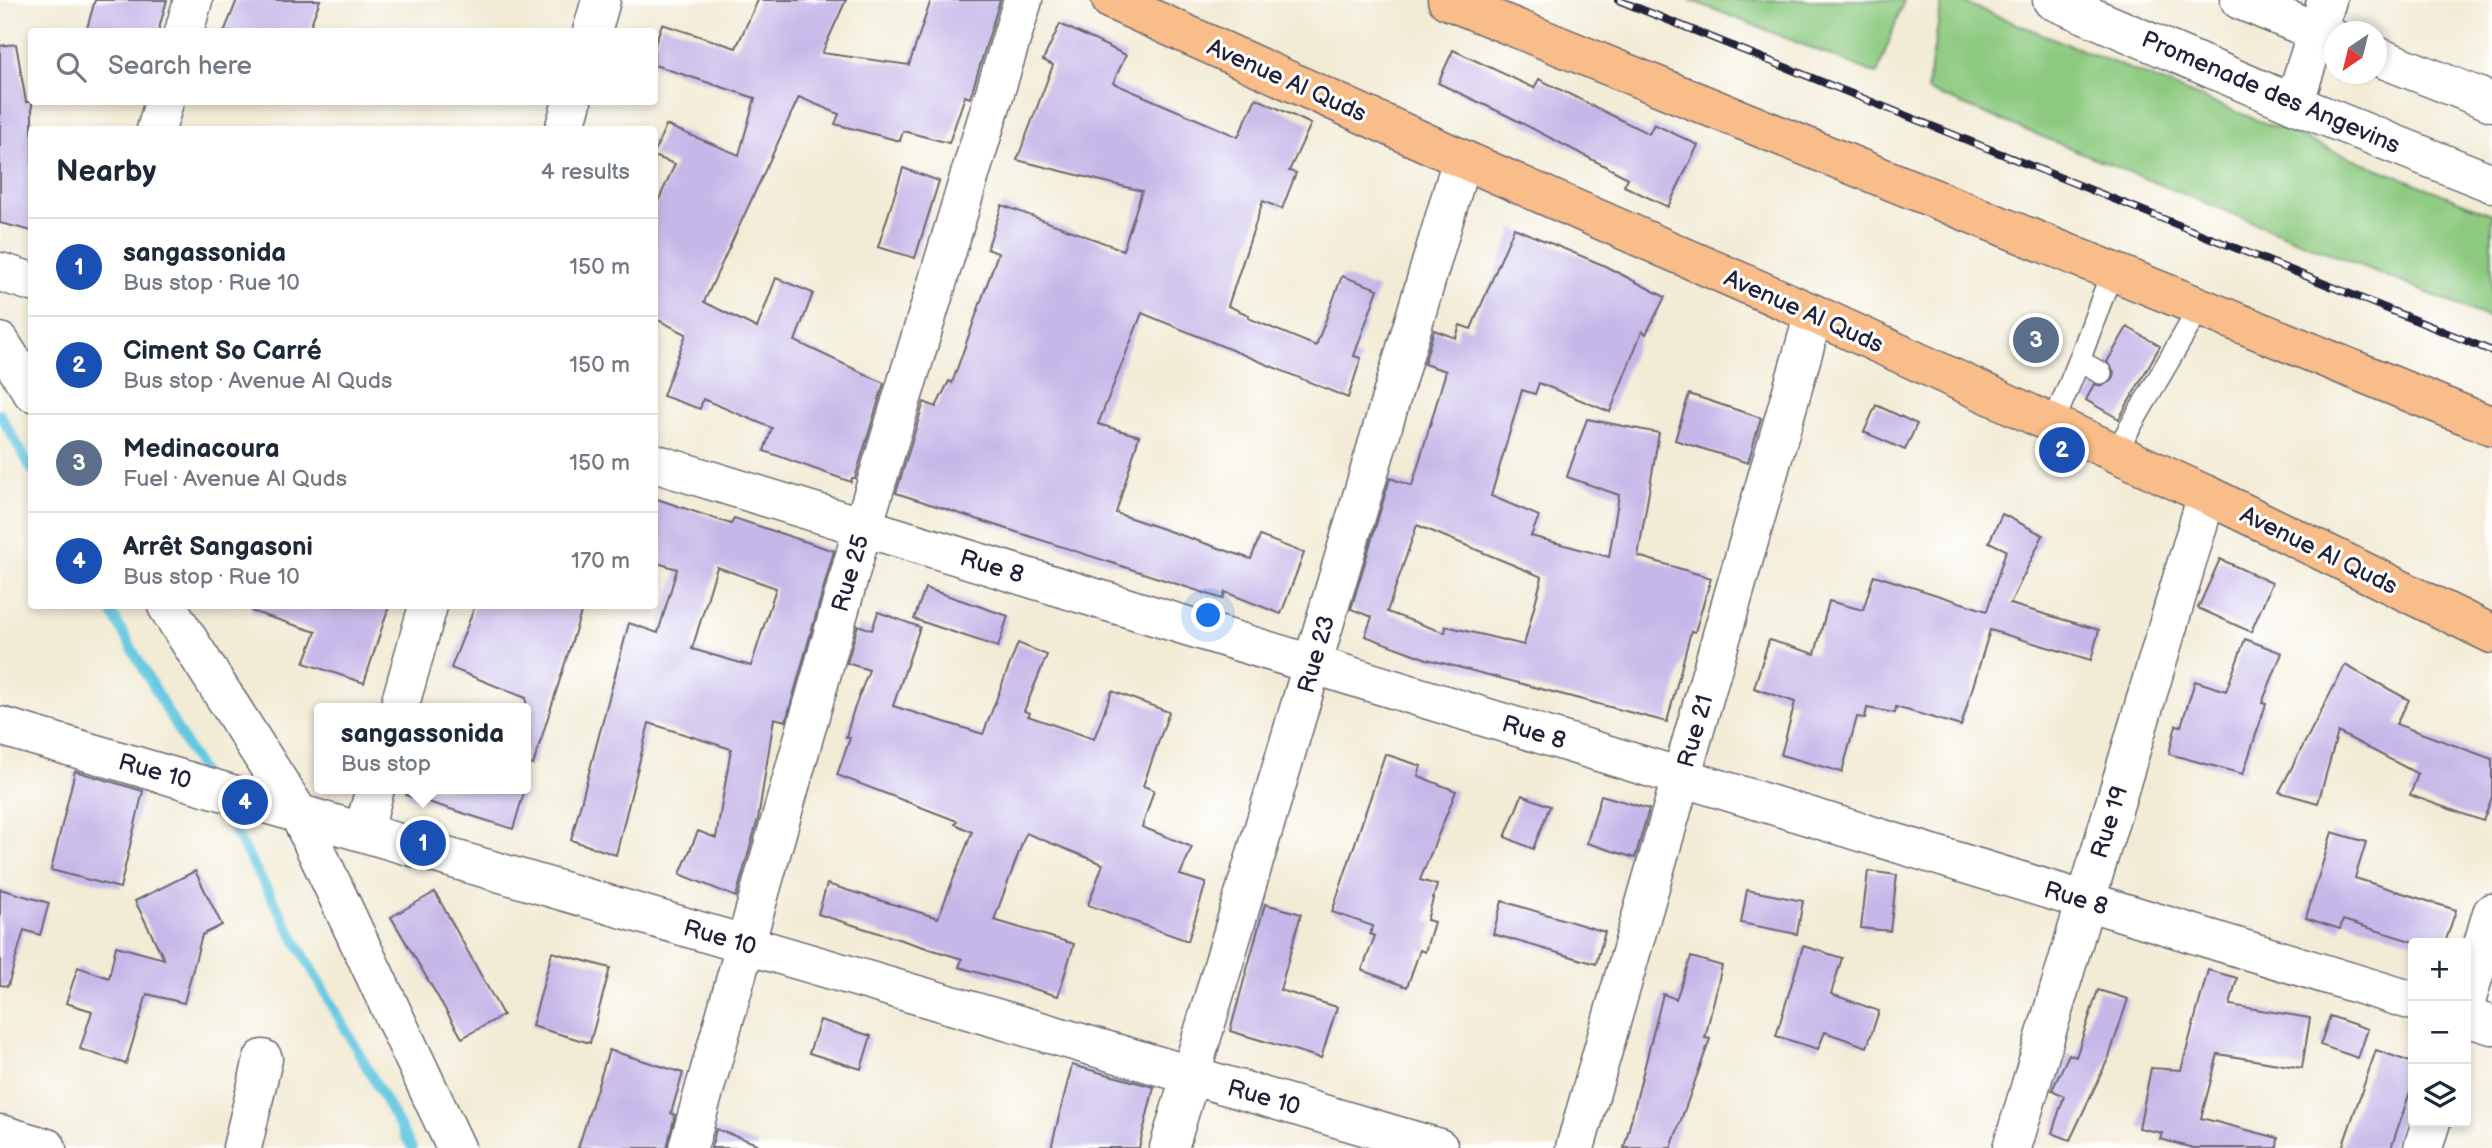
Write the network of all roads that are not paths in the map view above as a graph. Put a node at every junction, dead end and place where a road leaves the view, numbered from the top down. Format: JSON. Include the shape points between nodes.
{"nodes":[{"id":1,"x":193,"y":0,"type":"edge"},
{"id":2,"x":601,"y":0,"type":"edge"},
{"id":3,"x":1023,"y":0,"type":"edge"},
{"id":4,"x":1111,"y":0,"type":"edge"},
{"id":5,"x":1447,"y":0,"type":"edge"},
{"id":6,"x":2052,"y":0,"type":"edge"},
{"id":7,"x":2240,"y":0,"type":"edge"},
{"id":8,"x":2324,"y":22,"type":"edge"},
{"id":9,"x":185,"y":28,"type":"edge"},
{"id":10,"x":593,"y":28,"type":"edge"},
{"id":11,"x":2324,"y":28,"type":"edge"},
{"id":12,"x":2387,"y":60,"type":"edge"},
{"id":13,"x":2492,"y":102,"type":"edge"},
{"id":14,"x":2294,"y":104,"type":"junction"},
{"id":15,"x":163,"y":105,"type":"edge"},
{"id":16,"x":571,"y":105,"type":"edge"},
{"id":17,"x":157,"y":126,"type":"edge"},
{"id":18,"x":565,"y":126,"type":"edge"},
{"id":19,"x":1462,"y":159,"type":"junction"},
{"id":20,"x":2492,"y":183,"type":"edge"},
{"id":21,"x":2112,"y":271,"type":"junction"},
{"id":22,"x":0,"y":272,"type":"edge"},
{"id":23,"x":28,"y":281,"type":"edge"},
{"id":24,"x":2200,"y":307,"type":"junction"},
{"id":25,"x":1814,"y":314,"type":"junction"},
{"id":26,"x":0,"y":342,"type":"edge"},
{"id":27,"x":2079,"y":361,"type":"junction"},
{"id":28,"x":2101,"y":373,"type":"dead end"},
{"id":29,"x":28,"y":386,"type":"edge"},
{"id":30,"x":2053,"y":424,"type":"junction"},
{"id":31,"x":2492,"y":426,"type":"edge"},
{"id":32,"x":2115,"y":453,"type":"junction"},
{"id":33,"x":658,"y":464,"type":"edge"},
{"id":34,"x":2207,"y":495,"type":"junction"},
{"id":35,"x":863,"y":527,"type":"junction"},
{"id":36,"x":169,"y":609,"type":"edge"},
{"id":37,"x":427,"y":609,"type":"edge"},
{"id":38,"x":2492,"y":634,"type":"edge"},
{"id":39,"x":1313,"y":664,"type":"junction"},
{"id":40,"x":399,"y":703,"type":"edge"},
{"id":41,"x":0,"y":726,"type":"edge"},
{"id":42,"x":1682,"y":777,"type":"junction"},
{"id":43,"x":374,"y":794,"type":"edge"},
{"id":44,"x":299,"y":814,"type":"junction"},
{"id":45,"x":363,"y":832,"type":"junction"},
{"id":46,"x":2086,"y":901,"type":"junction"},
{"id":47,"x":2492,"y":913,"type":"edge"},
{"id":48,"x":745,"y":945,"type":"junction"},
{"id":49,"x":2408,"y":999,"type":"edge"},
{"id":50,"x":2466,"y":1001,"type":"edge"},
{"id":51,"x":2471,"y":1019,"type":"edge"},
{"id":52,"x":2492,"y":1025,"type":"edge"},
{"id":53,"x":263,"y":1059,"type":"dead end"},
{"id":54,"x":1191,"y":1075,"type":"junction"},
{"id":55,"x":2429,"y":1127,"type":"edge"},
{"id":56,"x":0,"y":1134,"type":"edge"},
{"id":57,"x":47,"y":1148,"type":"edge"},
{"id":58,"x":242,"y":1148,"type":"edge"},
{"id":59,"x":456,"y":1148,"type":"edge"},
{"id":60,"x":688,"y":1148,"type":"edge"},
{"id":61,"x":1169,"y":1148,"type":"edge"},
{"id":62,"x":1439,"y":1148,"type":"edge"},
{"id":63,"x":1575,"y":1148,"type":"edge"},
{"id":64,"x":2012,"y":1148,"type":"edge"},
{"id":65,"x":2423,"y":1148,"type":"edge"}],
"edges":[{"from":1,"to":9,"type":"street"},
{"from":2,"to":10,"type":"street"},
{"from":3,"to":35,"type":"street","name":"Rue 25"},
{"from":4,"to":19,"type":"main road","name":"Avenue Al Quds"},
{"from":5,"to":21,"type":"main road"},
{"from":6,"to":14,"type":"street","name":"Promenade des Angevins"},
{"from":7,"to":8,"type":"street"},
{"from":11,"to":14,"type":"street"},
{"from":12,"to":13,"type":"street"},
{"from":14,"to":20,"type":"street","name":"Promenade des Angevins"},
{"from":15,"to":17,"type":"street"},
{"from":16,"to":18,"type":"street"},
{"from":19,"to":25,"type":"main road","name":"Avenue Al Quds"},
{"from":19,"to":39,"type":"street","name":"Rue 23"},
{"from":21,"to":24,"type":"main road"},
{"from":21,"to":27,"type":"lane"},
{"from":22,"to":23,"type":"street"},
{"from":24,"to":31,"type":"main road"},
{"from":24,"to":32,"type":"lane","via":[[2141,395]]},
{"from":25,"to":30,"type":"main road","name":"Avenue Al Quds"},
{"from":25,"to":42,"type":"street","name":"Rue 21"},
{"from":26,"to":29,"type":"street"},
{"from":27,"to":28,"type":"lane"},
{"from":27,"to":30,"type":"lane"},
{"from":30,"to":32,"type":"main road","name":"Avenue Al Quds"},
{"from":32,"to":34,"type":"main road","name":"Avenue Al Quds"},
{"from":33,"to":35,"type":"street","name":"Rue 8"},
{"from":34,"to":38,"type":"main road","name":"Avenue Al Quds"},
{"from":34,"to":46,"type":"street","name":"Rue 19"},
{"from":35,"to":39,"type":"street","name":"Rue 8"},
{"from":35,"to":48,"type":"street","name":"Rue 25"},
{"from":36,"to":44,"type":"street"},
{"from":37,"to":40,"type":"street"},
{"from":39,"to":42,"type":"street","name":"Rue 8"},
{"from":39,"to":54,"type":"street","name":"Rue 23"},
{"from":41,"to":44,"type":"street","name":"Rue 10"},
{"from":42,"to":46,"type":"street","name":"Rue 8"},
{"from":42,"to":63,"type":"street","name":"Rue 21"},
{"from":43,"to":45,"type":"street"},
{"from":44,"to":45,"type":"street","name":"Rue 10"},
{"from":44,"to":59,"type":"street"},
{"from":45,"to":48,"type":"street","name":"Rue 10"},
{"from":46,"to":49,"type":"street","name":"Rue 8"},
{"from":46,"to":64,"type":"street","name":"Rue 19"},
{"from":47,"to":50,"type":"street"},
{"from":48,"to":54,"type":"street","name":"Rue 10"},
{"from":48,"to":60,"type":"street","name":"Rue 25"},
{"from":51,"to":52,"type":"street"},
{"from":53,"to":58,"type":"street"},
{"from":54,"to":61,"type":"street","name":"Rue 23"},
{"from":54,"to":62,"type":"street","name":"Rue 10"},
{"from":55,"to":65,"type":"street"},
{"from":56,"to":57,"type":"street"}]}
